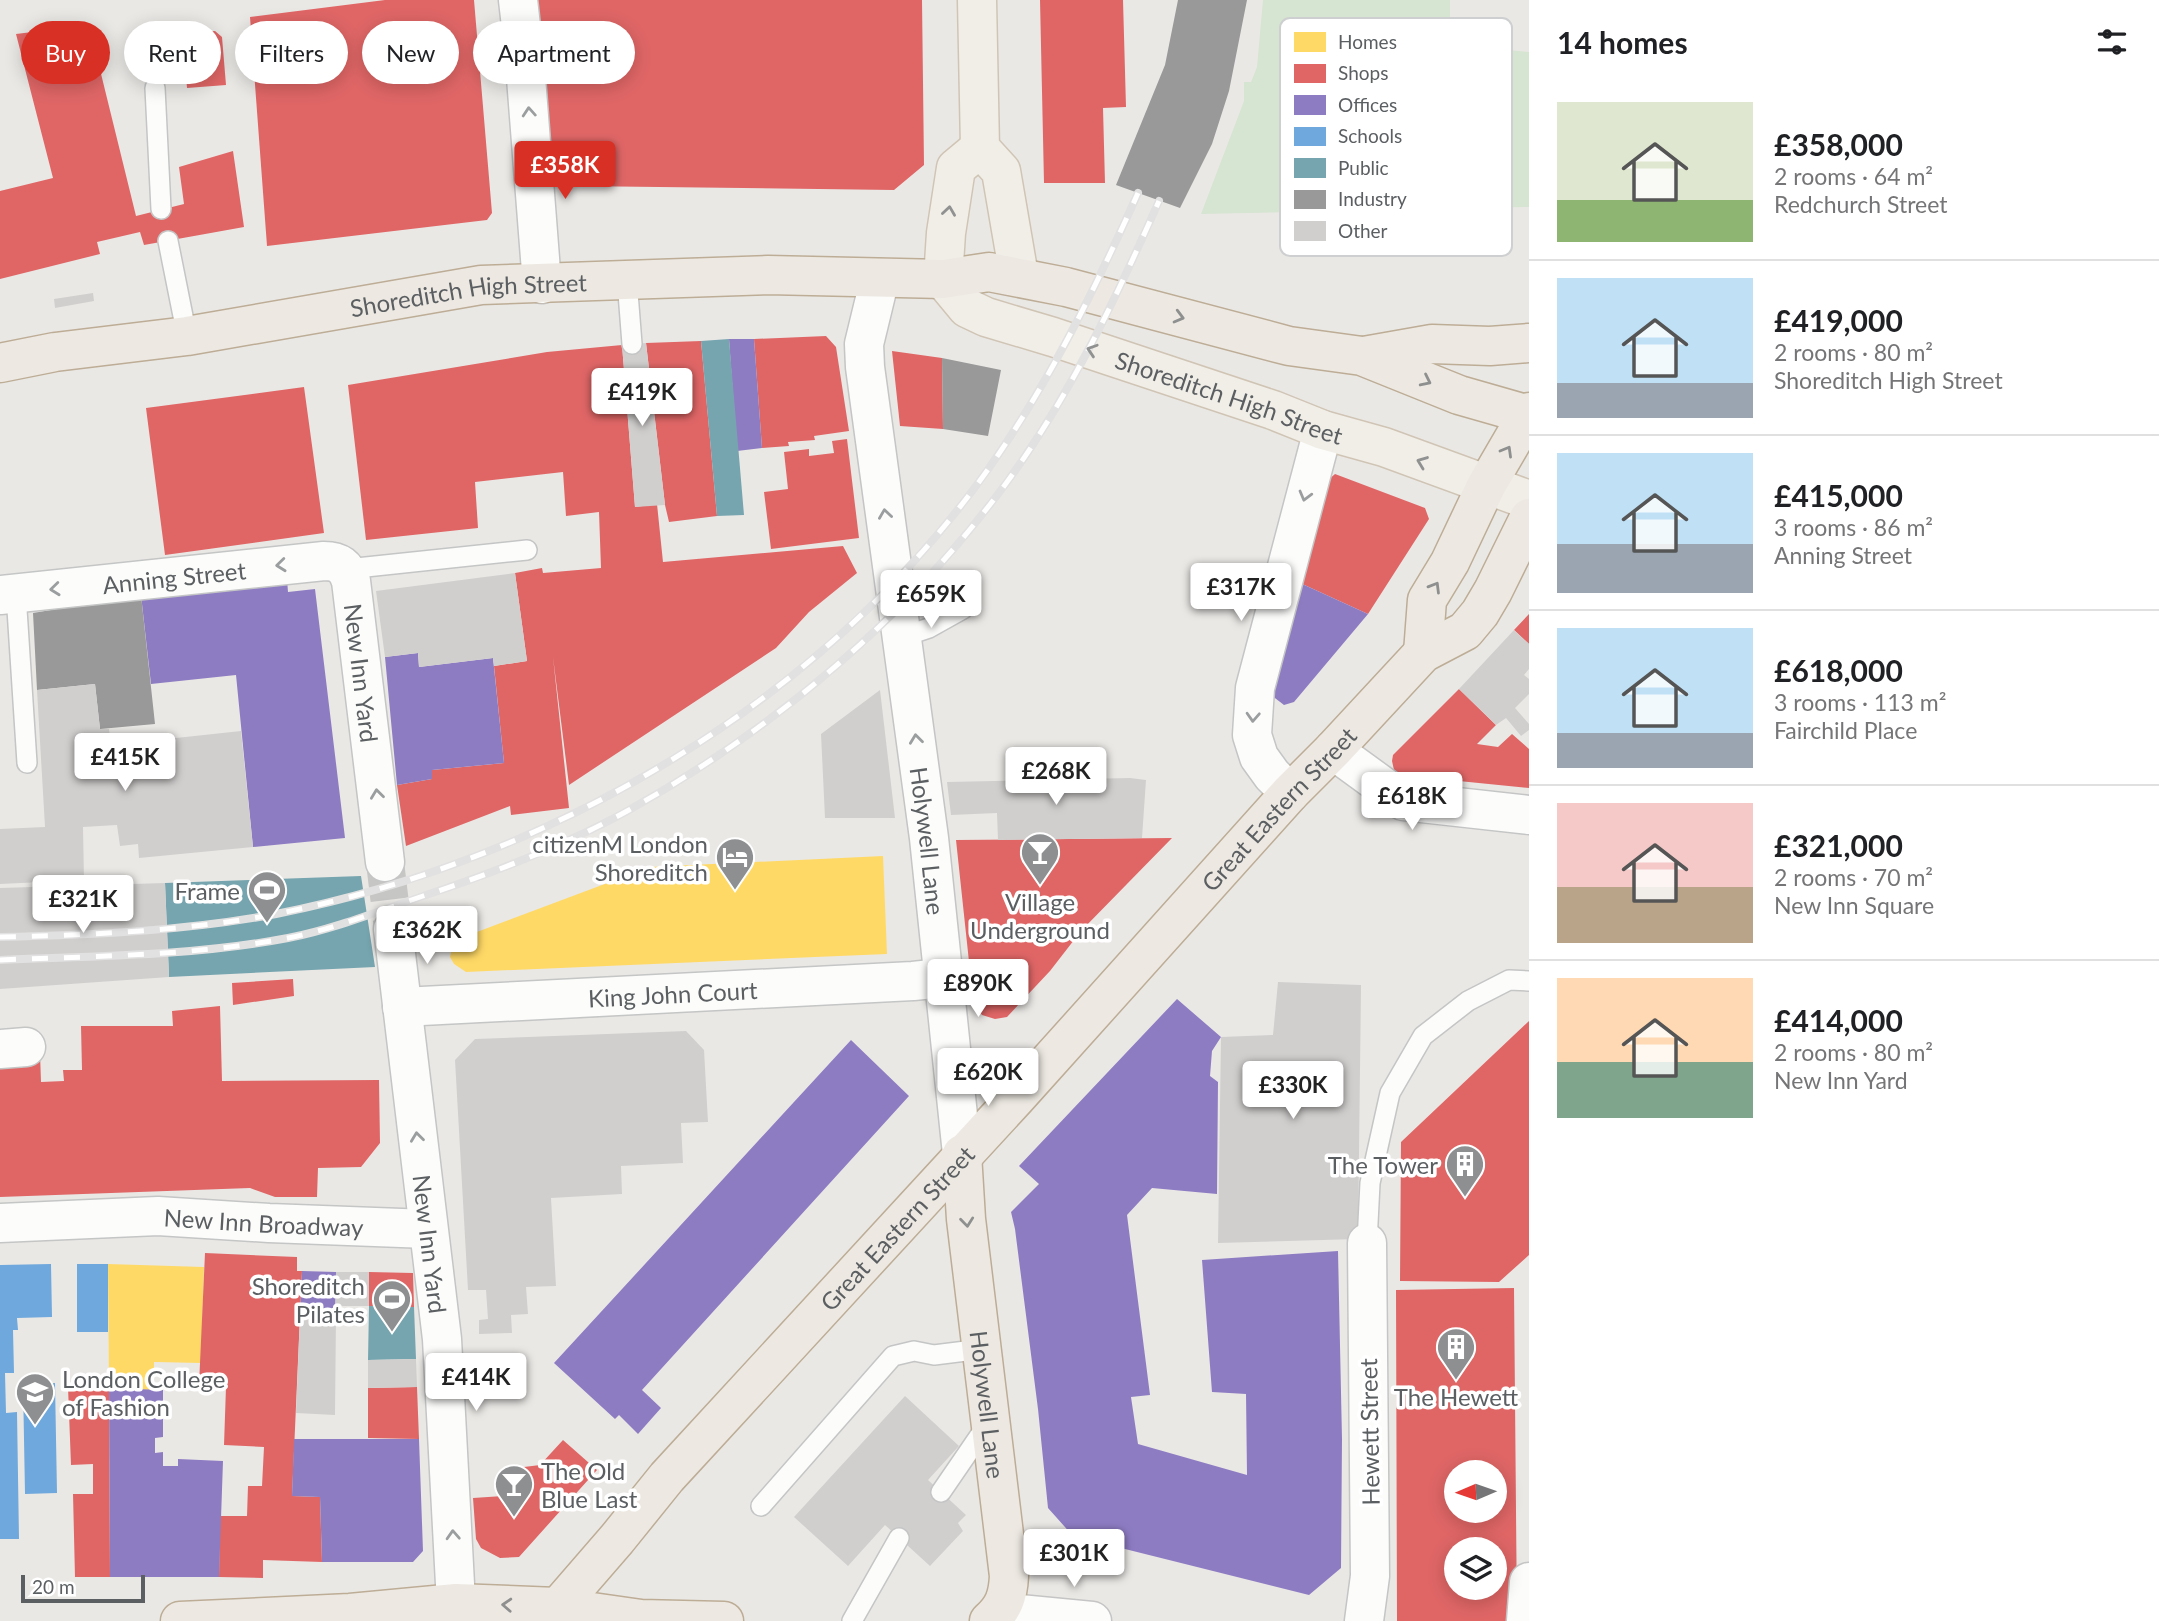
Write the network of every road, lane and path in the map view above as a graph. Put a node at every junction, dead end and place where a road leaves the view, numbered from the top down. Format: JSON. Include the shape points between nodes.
{"nodes":[{"id":1,"x":518,"y":0,"type":"edge"},
{"id":2,"x":977,"y":0,"type":"edge"},
{"id":3,"x":155,"y":88,"type":"dead end"},
{"id":4,"x":980,"y":148,"type":"junction"},
{"id":5,"x":161,"y":209,"type":"dead end"},
{"id":6,"x":167,"y":241,"type":"dead end"},
{"id":7,"x":1020,"y":276,"type":"junction"},
{"id":8,"x":880,"y":278,"type":"junction"},
{"id":9,"x":943,"y":279,"type":"junction"},
{"id":10,"x":627,"y":280,"type":"junction"},
{"id":11,"x":542,"y":284,"type":"junction"},
{"id":12,"x":187,"y":336,"type":"junction"},
{"id":13,"x":1529,"y":343,"type":"edge"},
{"id":14,"x":632,"y":344,"type":"dead end"},
{"id":15,"x":1362,"y":356,"type":"junction"},
{"id":16,"x":0,"y":363,"type":"edge"},
{"id":17,"x":1528,"y":414,"type":"edge"},
{"id":18,"x":1323,"y":430,"type":"junction"},
{"id":19,"x":1486,"y":486,"type":"junction"},
{"id":20,"x":1529,"y":500,"type":"edge"},
{"id":21,"x":1529,"y":518,"type":"edge"},
{"id":22,"x":527,"y":550,"type":"dead end"},
{"id":23,"x":347,"y":569,"type":"junction"},
{"id":24,"x":8,"y":594,"type":"edge"},
{"id":25,"x":963,"y":609,"type":"dead end"},
{"id":26,"x":902,"y":637,"type":"junction"},
{"id":27,"x":1423,"y":653,"type":"junction"},
{"id":28,"x":1333,"y":750,"type":"junction"},
{"id":29,"x":27,"y":762,"type":"dead end"},
{"id":30,"x":1290,"y":793,"type":"junction"},
{"id":31,"x":1529,"y":815,"type":"edge"},
{"id":32,"x":386,"y":862,"type":"tunnel mouth"},
{"id":33,"x":393,"y":929,"type":"tunnel mouth"},
{"id":34,"x":942,"y":978,"type":"junction"},
{"id":35,"x":1529,"y":981,"type":"edge"},
{"id":36,"x":402,"y":1007,"type":"junction"},
{"id":37,"x":962,"y":1154,"type":"junction"},
{"id":38,"x":0,"y":1223,"type":"edge"},
{"id":39,"x":428,"y":1229,"type":"junction"},
{"id":40,"x":1367,"y":1243,"type":"joint"},
{"id":41,"x":982,"y":1349,"type":"junction"},
{"id":42,"x":992,"y":1419,"type":"junction"},
{"id":43,"x":941,"y":1492,"type":"dead end"},
{"id":44,"x":761,"y":1506,"type":"dead end"},
{"id":45,"x":899,"y":1538,"type":"dead end"},
{"id":46,"x":1529,"y":1582,"type":"edge"},
{"id":47,"x":456,"y":1603,"type":"junction"},
{"id":48,"x":552,"y":1614,"type":"edge"},
{"id":49,"x":359,"y":1617,"type":"edge"},
{"id":50,"x":606,"y":1617,"type":"edge"},
{"id":51,"x":994,"y":1617,"type":"edge"},
{"id":52,"x":1050,"y":1619,"type":"edge"},
{"id":53,"x":180,"y":1621,"type":"edge"},
{"id":54,"x":724,"y":1621,"type":"edge"},
{"id":55,"x":852,"y":1621,"type":"edge"},
{"id":56,"x":1092,"y":1621,"type":"edge"},
{"id":57,"x":1364,"y":1621,"type":"edge"},
{"id":58,"x":1526,"y":1621,"type":"edge"}],
"edges":[{"from":11,"to":1,"type":"street","one_way":true},
{"from":2,"to":4,"type":"main road"},
{"from":3,"to":5,"type":"lane"},
{"from":4,"to":7,"type":"main road","via":[[1001,171]]},
{"from":9,"to":4,"type":"main road","one_way":true,"via":[[956,168]]},
{"from":6,"to":12,"type":"lane"},
{"from":7,"to":9,"type":"highway","name":"Shoreditch High Street","via":[[989,272]]},
{"from":7,"to":15,"type":"highway","name":"Shoreditch High Street","one_way":true,"via":[[1289,346]]},
{"from":8,"to":9,"type":"highway","name":"Shoreditch High Street"},
{"from":8,"to":10,"type":"highway","name":"Shoreditch High Street","via":[[768,275]]},
{"from":26,"to":8,"type":"street","name":"Holywell Lane","one_way":true,"via":[[865,367],[864,344]]},
{"from":18,"to":9,"type":"main road","name":"Shoreditch High Street","one_way":true,"via":[[1260,405],[986,317],[967,308]]},
{"from":10,"to":11,"type":"highway","name":"Shoreditch High Street"},
{"from":10,"to":14,"type":"lane"},
{"from":11,"to":12,"type":"highway","name":"Shoreditch High Street","via":[[481,285]]},
{"from":12,"to":16,"type":"highway","name":"Shoreditch High Street"},
{"from":13,"to":15,"type":"highway","via":[[1432,344]]},
{"from":15,"to":17,"type":"highway","name":"Shoreditch High Street","one_way":true,"via":[[1447,391]]},
{"from":19,"to":17,"type":"highway","one_way":true},
{"from":19,"to":18,"type":"main road","name":"Shoreditch High Street","one_way":true,"via":[[1384,447]]},
{"from":18,"to":30,"type":"street","one_way":true,"via":[[1255,688],[1252,735],[1259,757]]},
{"from":19,"to":20,"type":"main road","name":"Shoreditch High Street"},
{"from":27,"to":19,"type":"highway","one_way":true,"via":[[1427,600]]},
{"from":21,"to":27,"type":"highway","name":"Great Eastern Street","via":[[1480,613],[1465,631]]},
{"from":22,"to":23,"type":"lane"},
{"from":23,"to":24,"type":"street","name":"Anning Street","one_way":true,"via":[[336,561],[324,561]]},
{"from":32,"to":23,"type":"street","name":"New Inn Yard","one_way":true},
{"from":24,"to":29,"type":"lane"},
{"from":25,"to":26,"type":"lane"},
{"from":34,"to":26,"type":"street","name":"Holywell Lane","one_way":true},
{"from":27,"to":28,"type":"highway","name":"Great Eastern Street"},
{"from":28,"to":30,"type":"highway","name":"Great Eastern Street"},
{"from":28,"to":31,"type":"street","via":[[1403,801]]},
{"from":30,"to":37,"type":"highway","name":"Great Eastern Street"},
{"from":33,"to":36,"type":"street","name":"New Inn Yard"},
{"from":34,"to":36,"type":"street","name":"King John Court"},
{"from":34,"to":37,"type":"street","name":"Holywell Lane"},
{"from":35,"to":40,"type":"lane","via":[[1509,980],[1478,996],[1423,1036],[1390,1093],[1370,1183]]},
{"from":39,"to":36,"type":"street","name":"New Inn Yard","one_way":true},
{"from":37,"to":41,"type":"highway","name":"Holywell Lane","one_way":true},
{"from":37,"to":48,"type":"highway","name":"Great Eastern Street","via":[[667,1477]]},
{"from":38,"to":39,"type":"street","name":"New Inn Broadway","via":[[158,1216]]},
{"from":47,"to":39,"type":"street","name":"New Inn Yard","one_way":true,"via":[[443,1353]]},
{"from":40,"to":57,"type":"street","name":"Hewett Street","via":[[1370,1576]]},
{"from":41,"to":42,"type":"highway","name":"Holywell Lane"},
{"from":41,"to":44,"type":"lane","via":[[893,1356]]},
{"from":42,"to":43,"type":"lane"},
{"from":42,"to":51,"type":"highway","name":"Holywell Lane","via":[[1009,1576],[1007,1596]]},
{"from":45,"to":55,"type":"lane"},
{"from":46,"to":58,"type":"street"},
{"from":48,"to":47,"type":"highway","one_way":true},
{"from":47,"to":49,"type":"highway"},
{"from":48,"to":50,"type":"highway"},
{"from":49,"to":53,"type":"highway"},
{"from":50,"to":54,"type":"highway"},
{"from":51,"to":52,"type":"street"},
{"from":52,"to":56,"type":"street"}]}
